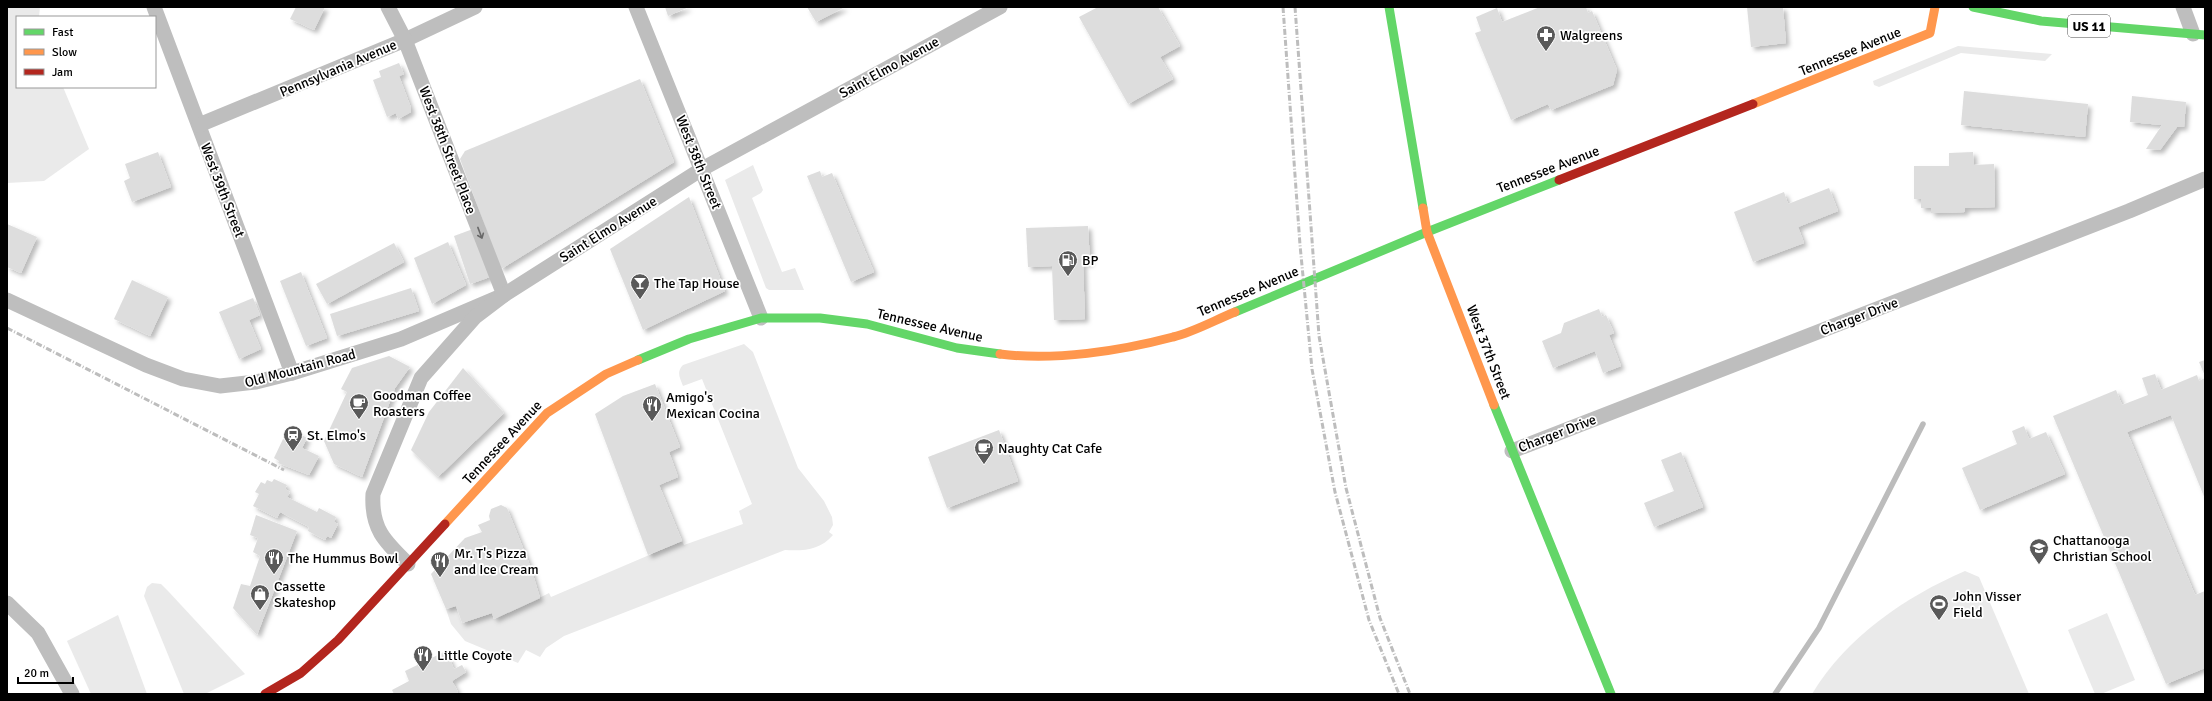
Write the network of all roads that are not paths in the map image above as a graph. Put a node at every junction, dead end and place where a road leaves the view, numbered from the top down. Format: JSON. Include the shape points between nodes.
{"nodes":[{"id":1,"x":154,"y":7,"type":"edge"},
{"id":2,"x":388,"y":7,"type":"edge"},
{"id":3,"x":475,"y":7,"type":"edge"},
{"id":4,"x":636,"y":7,"type":"edge"},
{"id":5,"x":1000,"y":7,"type":"edge"},
{"id":6,"x":1389,"y":7,"type":"edge"},
{"id":7,"x":1935,"y":7,"type":"edge"},
{"id":8,"x":1973,"y":7,"type":"edge"},
{"id":9,"x":2183,"y":7,"type":"edge"},
{"id":10,"x":2199,"y":34,"type":"edge"},
{"id":11,"x":405,"y":40,"type":"junction"},
{"id":12,"x":199,"y":125,"type":"junction"},
{"id":13,"x":702,"y":169,"type":"junction"},
{"id":14,"x":2205,"y":179,"type":"edge"},
{"id":15,"x":1427,"y":232,"type":"junction"},
{"id":16,"x":504,"y":295,"type":"junction"},
{"id":17,"x":7,"y":300,"type":"edge"},
{"id":18,"x":761,"y":318,"type":"junction"},
{"id":19,"x":292,"y":373,"type":"junction"},
{"id":20,"x":1512,"y":451,"type":"junction"},
{"id":21,"x":408,"y":564,"type":"junction"},
{"id":22,"x":7,"y":603,"type":"edge"},
{"id":23,"x":72,"y":694,"type":"edge"},
{"id":24,"x":265,"y":694,"type":"edge"},
{"id":25,"x":1611,"y":694,"type":"edge"}],
"edges":[{"from":1,"to":12,"type":"street","name":"West 39th Street"},
{"from":2,"to":11,"type":"street","name":"West 38th Street Place"},
{"from":3,"to":11,"type":"street","name":"Pennsylvania Avenue"},
{"from":4,"to":13,"type":"street","name":"West 38th Street"},
{"from":5,"to":13,"type":"street","name":"Saint Elmo Avenue"},
{"from":6,"to":15,"type":"main road","name":"West 37th Street"},
{"from":7,"to":15,"type":"main road","name":"Tennessee Avenue","via":[[1930,33]]},
{"from":8,"to":10,"type":"main road","number":"US 11","via":[[2041,21]]},
{"from":9,"to":10,"type":"street"},
{"from":11,"to":12,"type":"street","name":"Pennsylvania Avenue"},
{"from":11,"to":16,"type":"street","name":"West 38th Street Place","one_way":true},
{"from":12,"to":19,"type":"street","name":"West 39th Street"},
{"from":13,"to":16,"type":"street","name":"Saint Elmo Avenue"},
{"from":13,"to":18,"type":"street","name":"West 38th Street"},
{"from":14,"to":20,"type":"street","name":"Charger Drive","via":[[2119,215]]},
{"from":15,"to":18,"type":"main road","name":"Tennessee Avenue","via":[[1174,337],[1092,353],[1023,357],[957,348],[867,324],[820,318]]},
{"from":15,"to":20,"type":"main road","name":"West 37th Street"},
{"from":16,"to":19,"type":"street","name":"Old Mountain Road","via":[[401,339]]},
{"from":16,"to":21,"type":"street","name":"Saint Elmo Avenue","via":[[475,317],[421,378],[373,494],[372,509],[376,525],[384,541]]},
{"from":17,"to":19,"type":"street","name":"Old Mountain Road","via":[[146,365],[183,379],[220,386],[256,382]]},
{"from":18,"to":21,"type":"main road","name":"Tennessee Avenue","via":[[689,339],[606,374],[552,409]]},
{"from":20,"to":25,"type":"main road","name":"West 37th Street"},
{"from":21,"to":24,"type":"main road","name":"Tennessee Avenue","via":[[320,657],[301,673]]},
{"from":22,"to":23,"type":"street","via":[[38,633]]}]}
